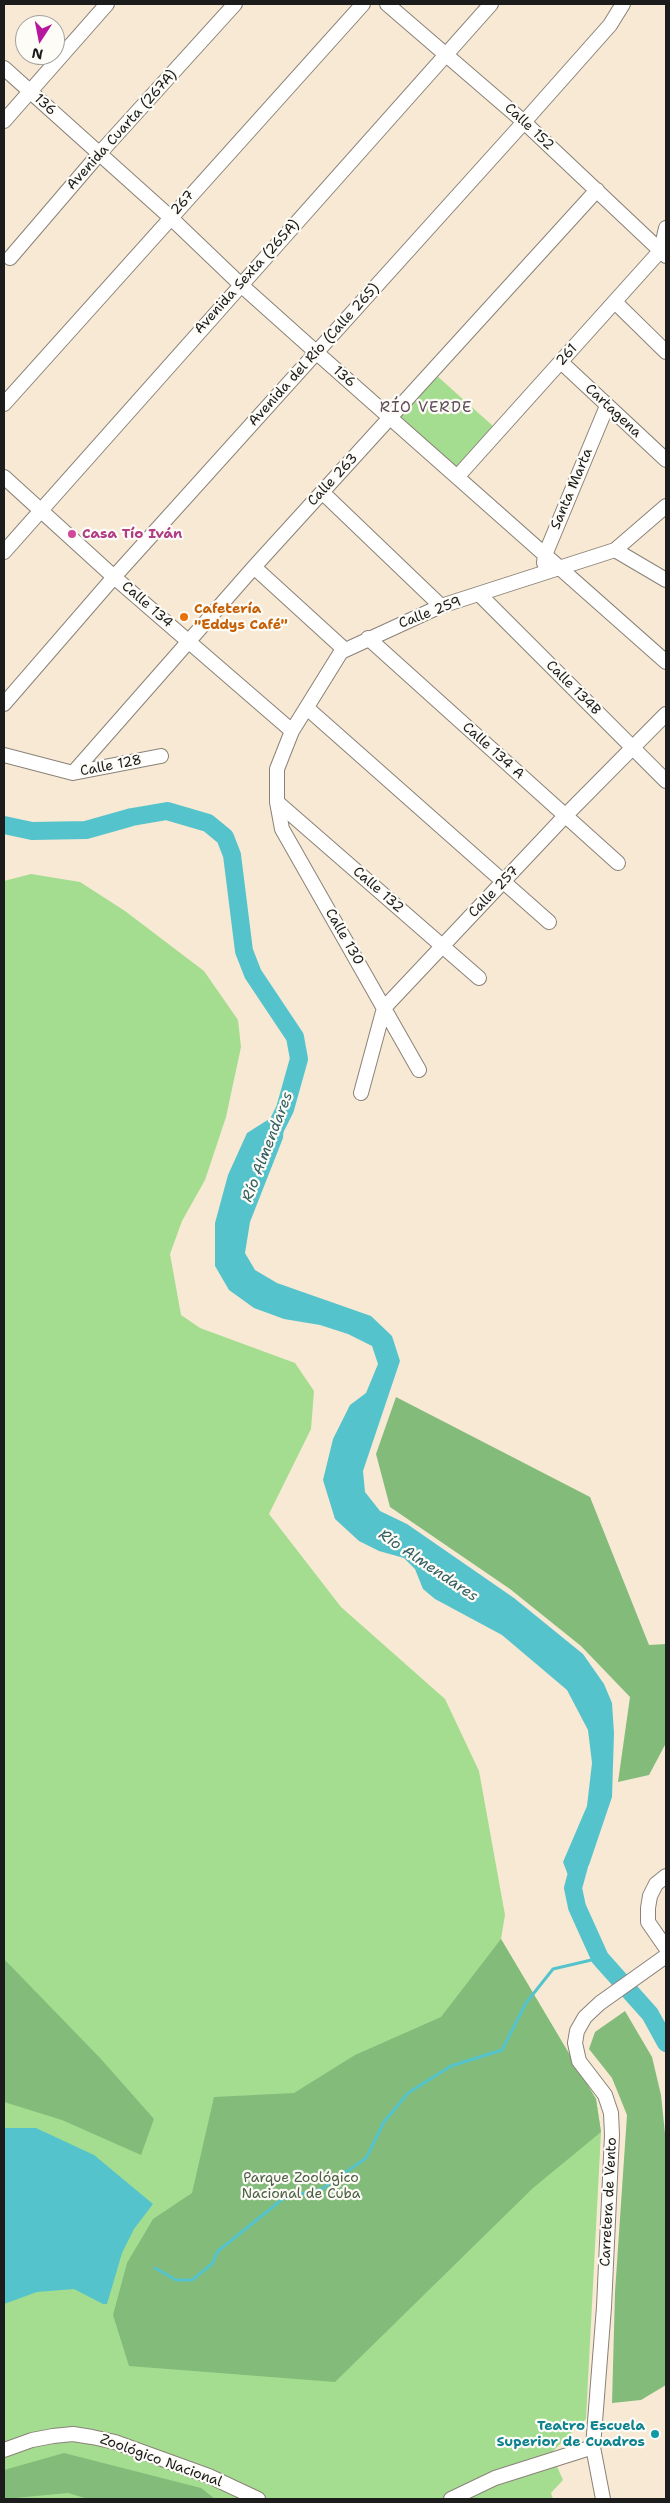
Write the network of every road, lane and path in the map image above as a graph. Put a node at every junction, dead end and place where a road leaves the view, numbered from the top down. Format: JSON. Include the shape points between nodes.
{"nodes":[{"id":1,"x":107,"y":4,"type":"edge"},
{"id":2,"x":235,"y":4,"type":"edge"},
{"id":3,"x":363,"y":4,"type":"edge"},
{"id":4,"x":387,"y":4,"type":"edge"},
{"id":5,"x":491,"y":4,"type":"edge"},
{"id":6,"x":623,"y":4,"type":"edge"},
{"id":7,"x":446,"y":54,"type":"junction"},
{"id":8,"x":4,"y":68,"type":"edge"},
{"id":9,"x":30,"y":92,"type":"junction"},
{"id":10,"x":4,"y":121,"type":"edge"},
{"id":11,"x":524,"y":122,"type":"junction"},
{"id":12,"x":99,"y":154,"type":"junction"},
{"id":13,"x":597,"y":190,"type":"junction"},
{"id":14,"x":170,"y":217,"type":"junction"},
{"id":15,"x":666,"y":228,"type":"edge"},
{"id":16,"x":663,"y":253,"type":"edge"},
{"id":17,"x":10,"y":258,"type":"dead end"},
{"id":18,"x":241,"y":285,"type":"junction"},
{"id":19,"x":615,"y":302,"type":"junction"},
{"id":20,"x":666,"y":352,"type":"edge"},
{"id":21,"x":316,"y":353,"type":"junction"},
{"id":22,"x":561,"y":362,"type":"junction"},
{"id":23,"x":4,"y":404,"type":"edge"},
{"id":24,"x":607,"y":406,"type":"junction"},
{"id":25,"x":391,"y":417,"type":"junction"},
{"id":26,"x":666,"y":460,"type":"edge"},
{"id":27,"x":458,"y":476,"type":"junction"},
{"id":28,"x":4,"y":477,"type":"edge"},
{"id":29,"x":322,"y":492,"type":"junction"},
{"id":30,"x":666,"y":506,"type":"edge"},
{"id":31,"x":40,"y":510,"type":"junction"},
{"id":32,"x":615,"y":550,"type":"junction"},
{"id":33,"x":4,"y":552,"type":"edge"},
{"id":34,"x":545,"y":555,"type":"junction"},
{"id":35,"x":254,"y":567,"type":"junction"},
{"id":36,"x":560,"y":568,"type":"junction"},
{"id":37,"x":544,"y":574,"type":"junction"},
{"id":38,"x":114,"y":577,"type":"junction"},
{"id":39,"x":666,"y":580,"type":"edge"},
{"id":40,"x":479,"y":594,"type":"junction"},
{"id":41,"x":441,"y":606,"type":"junction"},
{"id":42,"x":368,"y":638,"type":"junction"},
{"id":43,"x":188,"y":641,"type":"junction"},
{"id":44,"x":345,"y":650,"type":"junction"},
{"id":45,"x":666,"y":662,"type":"edge"},
{"id":46,"x":4,"y":704,"type":"edge"},
{"id":47,"x":307,"y":708,"type":"junction"},
{"id":48,"x":666,"y":714,"type":"edge"},
{"id":49,"x":292,"y":731,"type":"junction"},
{"id":50,"x":632,"y":747,"type":"junction"},
{"id":51,"x":4,"y":755,"type":"edge"},
{"id":52,"x":161,"y":756,"type":"dead end"},
{"id":53,"x":73,"y":773,"type":"junction"},
{"id":54,"x":666,"y":781,"type":"edge"},
{"id":55,"x":277,"y":802,"type":"junction"},
{"id":56,"x":565,"y":816,"type":"junction"},
{"id":57,"x":618,"y":863,"type":"dead end"},
{"id":58,"x":504,"y":881,"type":"junction"},
{"id":59,"x":550,"y":922,"type":"dead end"},
{"id":60,"x":442,"y":946,"type":"junction"},
{"id":61,"x":479,"y":978,"type":"dead end"},
{"id":62,"x":384,"y":1008,"type":"junction"},
{"id":63,"x":419,"y":1070,"type":"dead end"},
{"id":64,"x":361,"y":1093,"type":"dead end"},
{"id":65,"x":666,"y":1876,"type":"edge"},
{"id":66,"x":666,"y":1948,"type":"edge"},
{"id":67,"x":666,"y":1956,"type":"edge"},
{"id":68,"x":593,"y":2447,"type":"junction"},
{"id":69,"x":4,"y":2450,"type":"edge"},
{"id":70,"x":258,"y":2499,"type":"edge"},
{"id":71,"x":452,"y":2499,"type":"edge"},
{"id":72,"x":603,"y":2499,"type":"edge"}],
"edges":[{"from":1,"to":9,"type":"street"},
{"from":2,"to":12,"type":"street","name":"Avenida Cuarta (267A)"},
{"from":3,"to":14,"type":"street","name":"267"},
{"from":4,"to":7,"type":"street","name":"Calle 152"},
{"from":5,"to":7,"type":"street","name":"Avenida Sexta (265A)"},
{"from":6,"to":11,"type":"street","name":"Avenida del Río (Calle 265)","via":[[610,24]]},
{"from":7,"to":11,"type":"street","name":"Calle 152"},
{"from":7,"to":18,"type":"street","name":"Avenida Sexta (265A)"},
{"from":8,"to":9,"type":"street","name":"136"},
{"from":9,"to":10,"type":"street"},
{"from":9,"to":12,"type":"street","name":"136"},
{"from":11,"to":13,"type":"street","name":"Calle 152"},
{"from":11,"to":21,"type":"street","name":"Avenida del Río (Calle 265)"},
{"from":12,"to":14,"type":"street","name":"136"},
{"from":12,"to":17,"type":"street","name":"Avenida Cuarta (267A)"},
{"from":13,"to":16,"type":"street","name":"Calle 152"},
{"from":13,"to":25,"type":"street","name":"Calle 263"},
{"from":14,"to":18,"type":"street","name":"136"},
{"from":14,"to":23,"type":"street","name":"267"},
{"from":15,"to":16,"type":"street","name":"261"},
{"from":16,"to":19,"type":"street","name":"261"},
{"from":18,"to":21,"type":"street","name":"136"},
{"from":18,"to":31,"type":"street","name":"Avenida Sexta (265A)"},
{"from":19,"to":20,"type":"street"},
{"from":19,"to":22,"type":"street","name":"261"},
{"from":21,"to":25,"type":"street","name":"136"},
{"from":21,"to":38,"type":"street","name":"Avenida del Río (Calle 265)"},
{"from":22,"to":24,"type":"street","name":"Cartagena"},
{"from":22,"to":27,"type":"street","name":"261"},
{"from":24,"to":26,"type":"street","name":"Cartagena"},
{"from":24,"to":34,"type":"street","name":"Santa Marta"},
{"from":25,"to":27,"type":"street","name":"136"},
{"from":25,"to":29,"type":"street","name":"Calle 263"},
{"from":27,"to":34,"type":"street","name":"136"},
{"from":28,"to":31,"type":"street","name":"Calle 134"},
{"from":29,"to":35,"type":"street","name":"Calle 263"},
{"from":29,"to":41,"type":"street"},
{"from":30,"to":32,"type":"street","name":"Calle 259"},
{"from":31,"to":33,"type":"street","name":"Avenida Sexta (265A)"},
{"from":31,"to":38,"type":"street","name":"Calle 134"},
{"from":32,"to":36,"type":"street","name":"Calle 259"},
{"from":32,"to":39,"type":"street"},
{"from":34,"to":36,"type":"street","name":"136"},
{"from":34,"to":37,"type":"street","name":"Santa Marta"},
{"from":35,"to":43,"type":"street","name":"Calle 263"},
{"from":35,"to":44,"type":"street"},
{"from":36,"to":37,"type":"street","name":"Calle 259"},
{"from":36,"to":45,"type":"street","name":"136"},
{"from":37,"to":40,"type":"street","name":"Calle 259"},
{"from":38,"to":43,"type":"street","name":"Calle 134"},
{"from":38,"to":46,"type":"street","name":"Avenida del Río (Calle 265)"},
{"from":40,"to":41,"type":"street","name":"Calle 259"},
{"from":40,"to":50,"type":"street","name":"Calle 134B"},
{"from":41,"to":42,"type":"street","name":"Calle 259"},
{"from":42,"to":44,"type":"street","name":"Calle 259"},
{"from":42,"to":56,"type":"street","name":"Calle 134 A"},
{"from":43,"to":49,"type":"street","name":"Calle 134"},
{"from":43,"to":53,"type":"street","name":"Calle 263"},
{"from":44,"to":47,"type":"street","name":"Calle 259"},
{"from":47,"to":49,"type":"street","name":"Calle 259"},
{"from":47,"to":58,"type":"street"},
{"from":48,"to":50,"type":"street","name":"Calle 257"},
{"from":49,"to":55,"type":"street","name":"Calle 259","via":[[277,769]]},
{"from":50,"to":54,"type":"street","name":"Calle 134B"},
{"from":50,"to":56,"type":"street","name":"Calle 257"},
{"from":51,"to":53,"type":"street","name":"Calle 128"},
{"from":52,"to":53,"type":"street","name":"Calle 128"},
{"from":55,"to":60,"type":"street","name":"Calle 132"},
{"from":55,"to":62,"type":"street","name":"Calle 130","via":[[282,829]]},
{"from":56,"to":57,"type":"street","name":"Calle 134 A"},
{"from":56,"to":58,"type":"street","name":"Calle 257"},
{"from":58,"to":59,"type":"street"},
{"from":58,"to":60,"type":"street","name":"Calle 257"},
{"from":60,"to":61,"type":"street","name":"Calle 132"},
{"from":60,"to":62,"type":"street","name":"Calle 257"},
{"from":62,"to":63,"type":"street","name":"Calle 130"},
{"from":62,"to":64,"type":"street","name":"Calle 257"},
{"from":65,"to":66,"type":"street","via":[[656,1884],[648,1908],[648,1922]]},
{"from":67,"to":68,"type":"street","name":"Carretera de Vento","via":[[585,2017],[575,2043],[580,2061],[605,2096],[611,2114],[612,2135]]},
{"from":68,"to":71,"type":"street","via":[[495,2478]]},
{"from":68,"to":72,"type":"street","name":"Carretera de Vento"},
{"from":69,"to":70,"type":"street","name":"Zoológico Nacional","via":[[53,2436],[73,2434],[92,2437],[210,2476]]}]}
